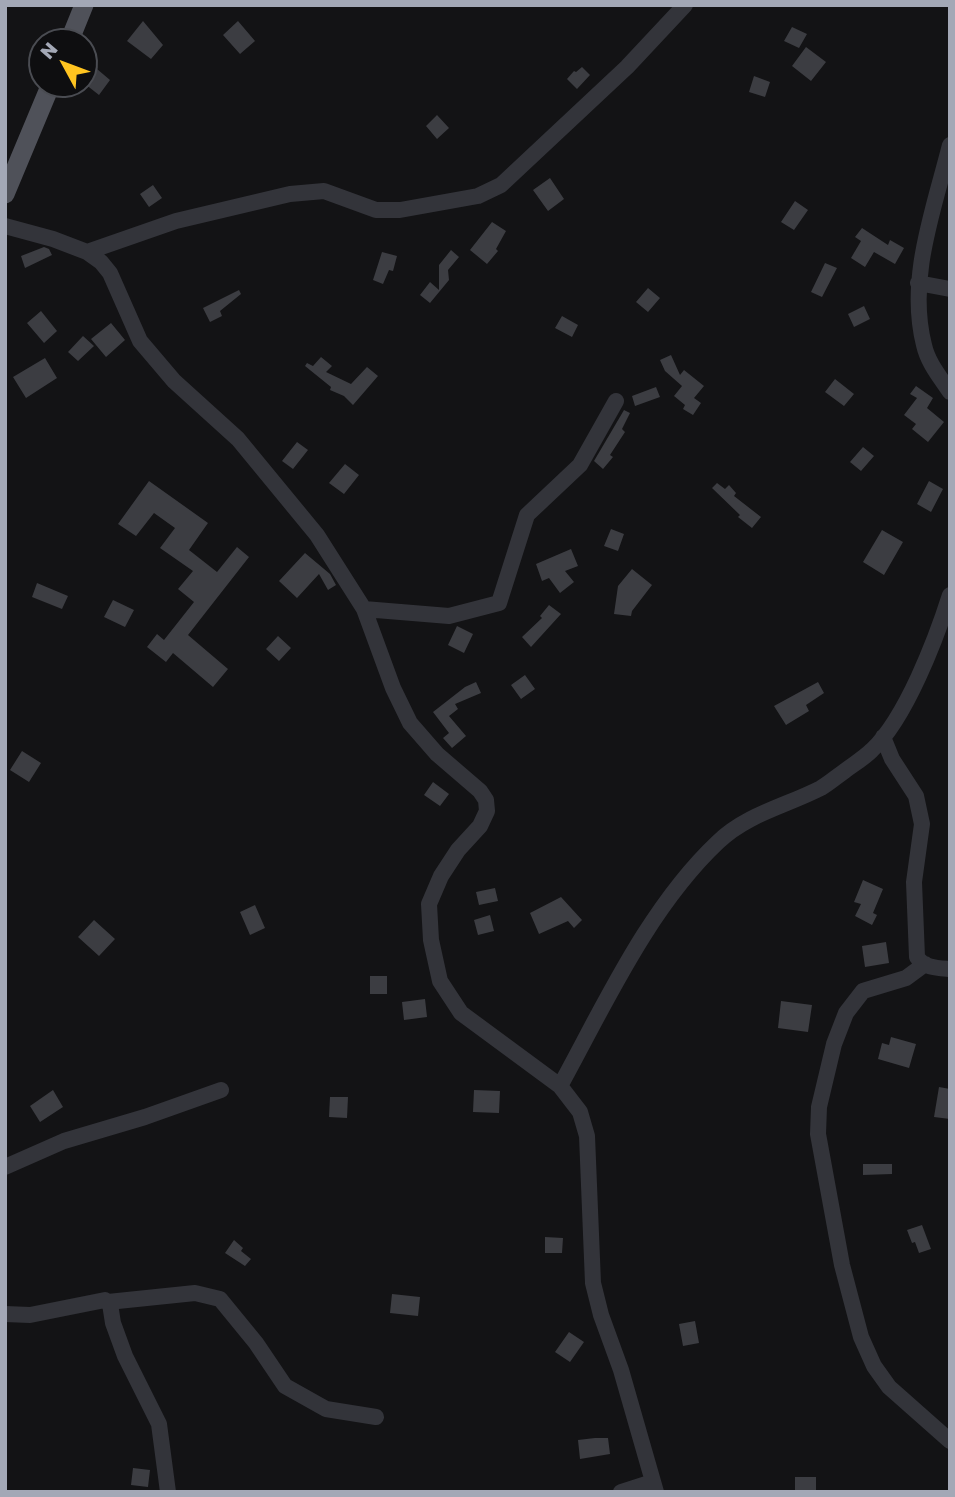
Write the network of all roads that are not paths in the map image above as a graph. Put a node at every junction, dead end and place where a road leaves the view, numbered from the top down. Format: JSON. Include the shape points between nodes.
{"nodes":[{"id":1,"x":84,"y":5,"type":"edge"},
{"id":2,"x":685,"y":5,"type":"edge"},
{"id":3,"x":75,"y":28,"type":"edge"},
{"id":4,"x":45,"y":98,"type":"edge"},
{"id":5,"x":950,"y":145,"type":"edge"},
{"id":6,"x":5,"y":194,"type":"edge"},
{"id":7,"x":5,"y":226,"type":"edge"},
{"id":8,"x":87,"y":252,"type":"junction"},
{"id":9,"x":918,"y":284,"type":"junction"},
{"id":10,"x":950,"y":289,"type":"edge"},
{"id":11,"x":950,"y":392,"type":"edge"},
{"id":12,"x":616,"y":401,"type":"dead end"},
{"id":13,"x":950,"y":595,"type":"edge"},
{"id":14,"x":364,"y":609,"type":"junction"},
{"id":15,"x":883,"y":737,"type":"junction"},
{"id":16,"x":925,"y":964,"type":"junction"},
{"id":17,"x":950,"y":969,"type":"edge"},
{"id":18,"x":560,"y":1086,"type":"junction"},
{"id":19,"x":221,"y":1090,"type":"dead end"},
{"id":20,"x":5,"y":1167,"type":"edge"},
{"id":21,"x":108,"y":1302,"type":"junction"},
{"id":22,"x":5,"y":1314,"type":"edge"},
{"id":23,"x":376,"y":1416,"type":"dead end"},
{"id":24,"x":950,"y":1441,"type":"edge"},
{"id":25,"x":654,"y":1487,"type":"edge"},
{"id":26,"x":168,"y":1492,"type":"edge"},
{"id":27,"x":621,"y":1492,"type":"edge"}],
"edges":[{"from":1,"to":3,"type":"main road"},
{"from":2,"to":8,"type":"street","via":[[627,67],[501,185],[478,196],[376,210],[324,191],[290,194],[176,221]]},
{"from":4,"to":6,"type":"main road"},
{"from":5,"to":9,"type":"street"},
{"from":7,"to":8,"type":"street"},
{"from":8,"to":14,"type":"street","via":[[110,273],[139,341],[274,480],[317,535]]},
{"from":9,"to":10,"type":"street"},
{"from":9,"to":11,"type":"street","via":[[924,347]]},
{"from":12,"to":14,"type":"street","via":[[580,465],[527,515],[499,603],[449,616]]},
{"from":13,"to":15,"type":"street","via":[[905,704]]},
{"from":14,"to":18,"type":"street","via":[[410,723],[486,800],[480,826],[458,850],[429,904],[440,981],[461,1013]]},
{"from":15,"to":16,"type":"street","via":[[916,796],[922,824],[914,883],[917,957]]},
{"from":15,"to":18,"type":"street","via":[[822,788],[756,815],[720,839],[695,864],[635,952]]},
{"from":16,"to":17,"type":"street"},
{"from":16,"to":24,"type":"street","via":[[906,978],[863,991],[846,1013],[819,1107],[818,1134],[842,1265],[865,1346],[889,1387]]},
{"from":18,"to":25,"type":"street","via":[[580,1112],[587,1136],[593,1283]]},
{"from":19,"to":20,"type":"street","via":[[64,1142]]},
{"from":21,"to":22,"type":"street","via":[[30,1315]]},
{"from":21,"to":23,"type":"street","via":[[194,1293],[220,1299],[285,1386],[326,1409]]},
{"from":21,"to":26,"type":"street","via":[[125,1356],[159,1424]]},
{"from":25,"to":27,"type":"street"}]}
